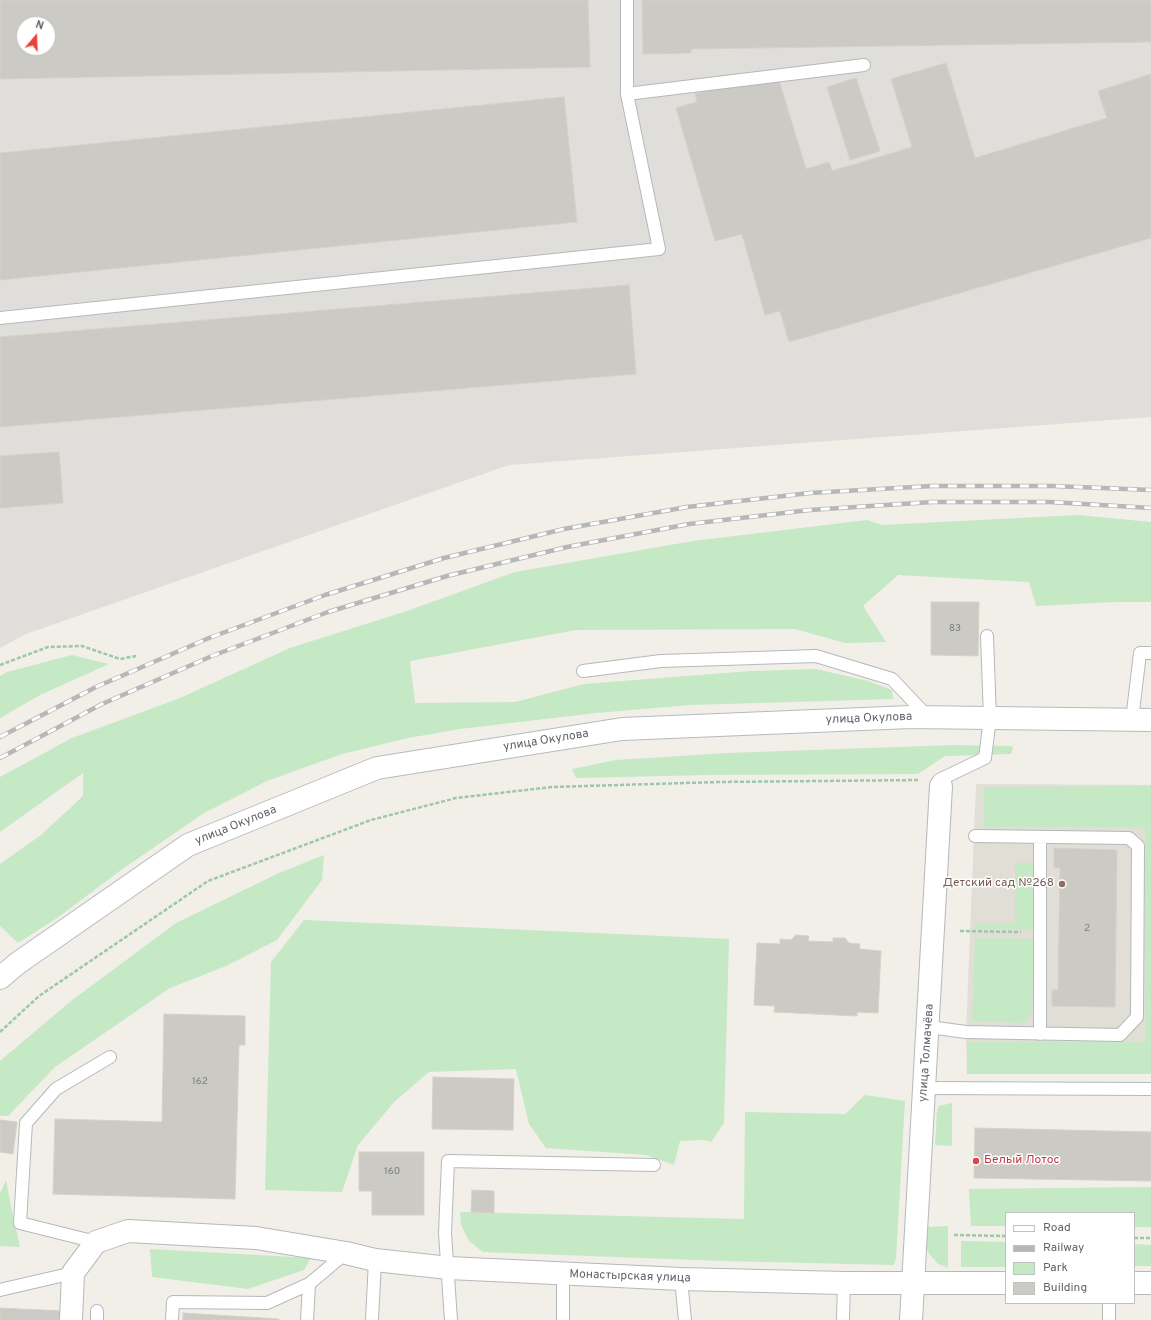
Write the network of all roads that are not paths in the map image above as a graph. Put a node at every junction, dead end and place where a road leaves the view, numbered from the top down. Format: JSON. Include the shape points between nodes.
{"nodes":[{"id":1,"x":627,"y":0,"type":"edge"},
{"id":2,"x":864,"y":65,"type":"dead end"},
{"id":3,"x":627,"y":94,"type":"junction"},
{"id":4,"x":0,"y":318,"type":"edge"},
{"id":5,"x":987,"y":636,"type":"dead end"},
{"id":6,"x":1151,"y":653,"type":"edge"},
{"id":7,"x":583,"y":671,"type":"dead end"},
{"id":8,"x":928,"y":717,"type":"junction"},
{"id":9,"x":990,"y":718,"type":"junction"},
{"id":10,"x":1141,"y":720,"type":"edge"},
{"id":11,"x":940,"y":783,"type":"joint"},
{"id":12,"x":975,"y":836,"type":"dead end"},
{"id":13,"x":1040,"y":838,"type":"junction"},
{"id":14,"x":0,"y":978,"type":"edge"},
{"id":15,"x":929,"y":1027,"type":"junction"},
{"id":16,"x":1040,"y":1034,"type":"junction"},
{"id":17,"x":110,"y":1057,"type":"dead end"},
{"id":18,"x":924,"y":1088,"type":"junction"},
{"id":19,"x":1151,"y":1089,"type":"edge"},
{"id":20,"x":654,"y":1165,"type":"dead end"},
{"id":21,"x":96,"y":1242,"type":"junction"},
{"id":22,"x":346,"y":1253,"type":"junction"},
{"id":23,"x":375,"y":1260,"type":"junction"},
{"id":24,"x":449,"y":1268,"type":"junction"},
{"id":25,"x":73,"y":1273,"type":"junction"},
{"id":26,"x":563,"y":1274,"type":"junction"},
{"id":27,"x":681,"y":1279,"type":"junction"},
{"id":28,"x":844,"y":1283,"type":"junction"},
{"id":29,"x":913,"y":1283,"type":"junction"},
{"id":30,"x":1005,"y":1283,"type":"edge"},
{"id":31,"x":1135,"y":1283,"type":"edge"},
{"id":32,"x":1151,"y":1283,"type":"edge"},
{"id":33,"x":309,"y":1284,"type":"junction"},
{"id":34,"x":0,"y":1290,"type":"edge"},
{"id":35,"x":1109,"y":1304,"type":"edge"},
{"id":36,"x":71,"y":1320,"type":"edge"},
{"id":37,"x":172,"y":1320,"type":"edge"},
{"id":38,"x":307,"y":1320,"type":"edge"},
{"id":39,"x":372,"y":1320,"type":"edge"},
{"id":40,"x":451,"y":1320,"type":"edge"},
{"id":41,"x":563,"y":1320,"type":"edge"},
{"id":42,"x":685,"y":1320,"type":"edge"},
{"id":43,"x":843,"y":1320,"type":"edge"},
{"id":44,"x":911,"y":1320,"type":"edge"},
{"id":45,"x":1109,"y":1320,"type":"edge"}],
"edges":[{"from":1,"to":3,"type":"lane"},
{"from":2,"to":3,"type":"lane"},
{"from":3,"to":4,"type":"lane","via":[[659,249]]},
{"from":5,"to":9,"type":"lane"},
{"from":6,"to":10,"type":"lane","via":[[1140,653]]},
{"from":7,"to":8,"type":"lane","via":[[661,661],[816,656],[892,679]]},
{"from":8,"to":9,"type":"street","name":"улица Окулова"},
{"from":8,"to":14,"type":"street","name":"улица Окулова","via":[[622,729],[377,768],[188,846]]},
{"from":9,"to":10,"type":"street","name":"улица Окулова"},
{"from":9,"to":11,"type":"lane","via":[[985,758]]},
{"from":11,"to":15,"type":"street","name":"улица Толмачёва"},
{"from":12,"to":13,"type":"lane"},
{"from":13,"to":16,"type":"lane"},
{"from":13,"to":16,"type":"lane","via":[[1129,838],[1138,846],[1137,1017],[1120,1035]]},
{"from":15,"to":16,"type":"lane","via":[[966,1032]]},
{"from":15,"to":18,"type":"street","name":"улица Толмачёва"},
{"from":17,"to":21,"type":"lane","via":[[56,1089],[26,1123],[20,1223]]},
{"from":18,"to":19,"type":"lane"},
{"from":18,"to":29,"type":"street","name":"улица Толмачёва"},
{"from":20,"to":24,"type":"lane","via":[[448,1161],[445,1233]]},
{"from":21,"to":22,"type":"street","name":"Монастырская улица","via":[[128,1231],[256,1238]]},
{"from":21,"to":25,"type":"street"},
{"from":22,"to":23,"type":"street","name":"Монастырская улица"},
{"from":22,"to":33,"type":"lane"},
{"from":23,"to":24,"type":"street","name":"Монастырская улица"},
{"from":23,"to":39,"type":"lane"},
{"from":24,"to":26,"type":"street","name":"Монастырская улица"},
{"from":24,"to":40,"type":"lane"},
{"from":25,"to":34,"type":"lane"},
{"from":25,"to":36,"type":"street"},
{"from":26,"to":27,"type":"street","name":"Монастырская улица"},
{"from":26,"to":41,"type":"lane"},
{"from":27,"to":28,"type":"street","name":"Монастырская улица"},
{"from":27,"to":42,"type":"lane"},
{"from":28,"to":29,"type":"street","name":"Монастырская улица"},
{"from":28,"to":43,"type":"lane"},
{"from":29,"to":30,"type":"street","name":"Монастырская улица"},
{"from":29,"to":44,"type":"street","name":"улица Толмачёва"},
{"from":31,"to":32,"type":"street"},
{"from":33,"to":37,"type":"lane","via":[[267,1303],[173,1302]]},
{"from":33,"to":38,"type":"lane"},
{"from":35,"to":45,"type":"lane"}]}
